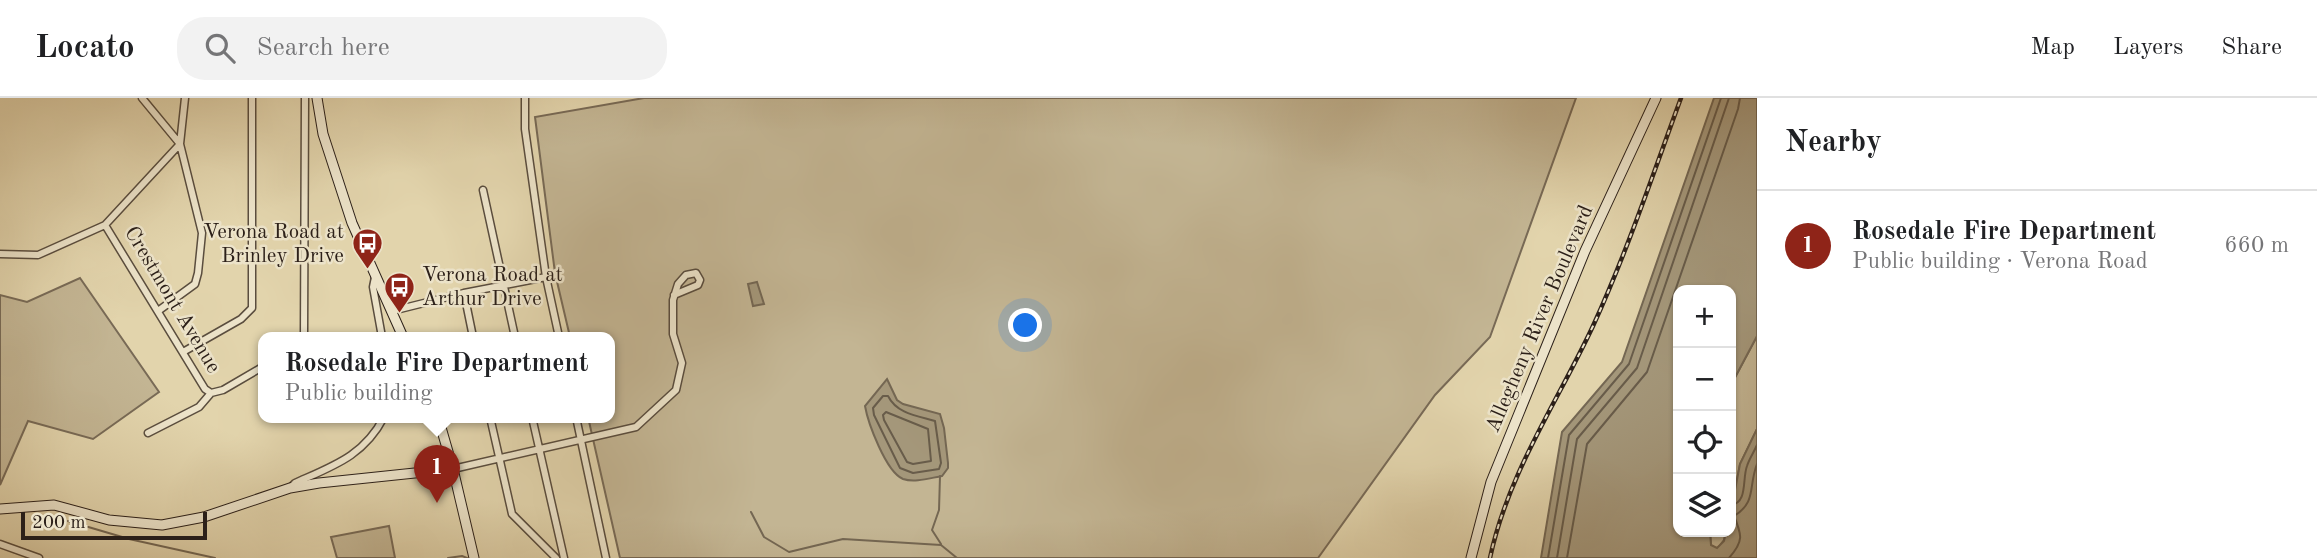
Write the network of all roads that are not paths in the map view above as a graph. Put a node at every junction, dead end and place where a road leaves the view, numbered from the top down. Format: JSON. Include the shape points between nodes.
{"nodes":[{"id":1,"x":142,"y":98,"type":"edge"},
{"id":2,"x":185,"y":98,"type":"edge"},
{"id":3,"x":252,"y":98,"type":"edge"},
{"id":4,"x":305,"y":98,"type":"edge"},
{"id":5,"x":317,"y":98,"type":"edge"},
{"id":6,"x":525,"y":98,"type":"edge"},
{"id":7,"x":1656,"y":98,"type":"edge"},
{"id":8,"x":180,"y":144,"type":"junction"},
{"id":9,"x":483,"y":190,"type":"dead end"},
{"id":10,"x":105,"y":225,"type":"junction"},
{"id":11,"x":0,"y":254,"type":"edge"},
{"id":12,"x":375,"y":275,"type":"junction"},
{"id":13,"x":546,"y":277,"type":"junction"},
{"id":14,"x":505,"y":284,"type":"junction"},
{"id":15,"x":464,"y":293,"type":"junction"},
{"id":16,"x":674,"y":295,"type":"dead end"},
{"id":17,"x":158,"y":311,"type":"junction"},
{"id":18,"x":392,"y":312,"type":"junction"},
{"id":19,"x":304,"y":332,"type":"edge"},
{"id":20,"x":381,"y":332,"type":"edge"},
{"id":21,"x":401,"y":332,"type":"edge"},
{"id":22,"x":472,"y":332,"type":"edge"},
{"id":23,"x":514,"y":332,"type":"edge"},
{"id":24,"x":558,"y":332,"type":"edge"},
{"id":25,"x":183,"y":352,"type":"junction"},
{"id":26,"x":258,"y":370,"type":"edge"},
{"id":27,"x":211,"y":393,"type":"junction"},
{"id":28,"x":381,"y":423,"type":"edge"},
{"id":29,"x":440,"y":423,"type":"edge"},
{"id":30,"x":491,"y":423,"type":"edge"},
{"id":31,"x":533,"y":423,"type":"edge"},
{"id":32,"x":577,"y":423,"type":"edge"},
{"id":33,"x":148,"y":433,"type":"dead end"},
{"id":34,"x":581,"y":442,"type":"junction"},
{"id":35,"x":539,"y":451,"type":"junction"},
{"id":36,"x":499,"y":460,"type":"junction"},
{"id":37,"x":453,"y":469,"type":"junction"},
{"id":38,"x":290,"y":488,"type":"junction"},
{"id":39,"x":0,"y":509,"type":"edge"},
{"id":40,"x":0,"y":544,"type":"edge"},
{"id":41,"x":39,"y":558,"type":"edge"},
{"id":42,"x":474,"y":558,"type":"edge"},
{"id":43,"x":556,"y":558,"type":"edge"},
{"id":44,"x":564,"y":558,"type":"edge"},
{"id":45,"x":606,"y":558,"type":"edge"},
{"id":46,"x":1471,"y":558,"type":"edge"}],
"edges":[{"from":1,"to":8,"type":"street"},
{"from":2,"to":8,"type":"street"},
{"from":3,"to":25,"type":"street","via":[[252,308]]},
{"from":4,"to":19,"type":"street"},
{"from":5,"to":12,"type":"street","via":[[335,174]]},
{"from":6,"to":13,"type":"street"},
{"from":7,"to":46,"type":"street","name":"Allegheny River Boulevard","via":[[1585,251],[1491,482]]},
{"from":8,"to":10,"type":"street"},
{"from":8,"to":17,"type":"street","via":[[202,233],[198,273],[187,292]]},
{"from":9,"to":14,"type":"street"},
{"from":10,"to":11,"type":"street","via":[[38,255]]},
{"from":10,"to":17,"type":"street","name":"Crestmont Avenue"},
{"from":12,"to":18,"type":"street"},
{"from":12,"to":20,"type":"street"},
{"from":13,"to":14,"type":"street"},
{"from":13,"to":24,"type":"street"},
{"from":14,"to":15,"type":"street"},
{"from":14,"to":23,"type":"street"},
{"from":15,"to":18,"type":"street"},
{"from":15,"to":22,"type":"street"},
{"from":16,"to":34,"type":"street","via":[[673,334],[682,363],[676,390],[636,427]]},
{"from":17,"to":25,"type":"street","name":"Crestmont Avenue"},
{"from":18,"to":21,"type":"street"},
{"from":25,"to":27,"type":"street","name":"Crestmont Avenue"},
{"from":26,"to":27,"type":"street"},
{"from":27,"to":33,"type":"street","via":[[198,407]]},
{"from":28,"to":38,"type":"street","via":[[374,436],[343,462]]},
{"from":29,"to":37,"type":"street"},
{"from":30,"to":36,"type":"street"},
{"from":31,"to":35,"type":"street"},
{"from":32,"to":34,"type":"street"},
{"from":34,"to":35,"type":"street"},
{"from":34,"to":45,"type":"street"},
{"from":35,"to":36,"type":"street"},
{"from":35,"to":44,"type":"street"},
{"from":36,"to":37,"type":"street"},
{"from":36,"to":43,"type":"street","via":[[512,514]]},
{"from":37,"to":38,"type":"street"},
{"from":37,"to":42,"type":"street"},
{"from":38,"to":39,"type":"street","via":[[204,517],[162,525],[109,520],[54,505]]},
{"from":40,"to":41,"type":"street"}]}
